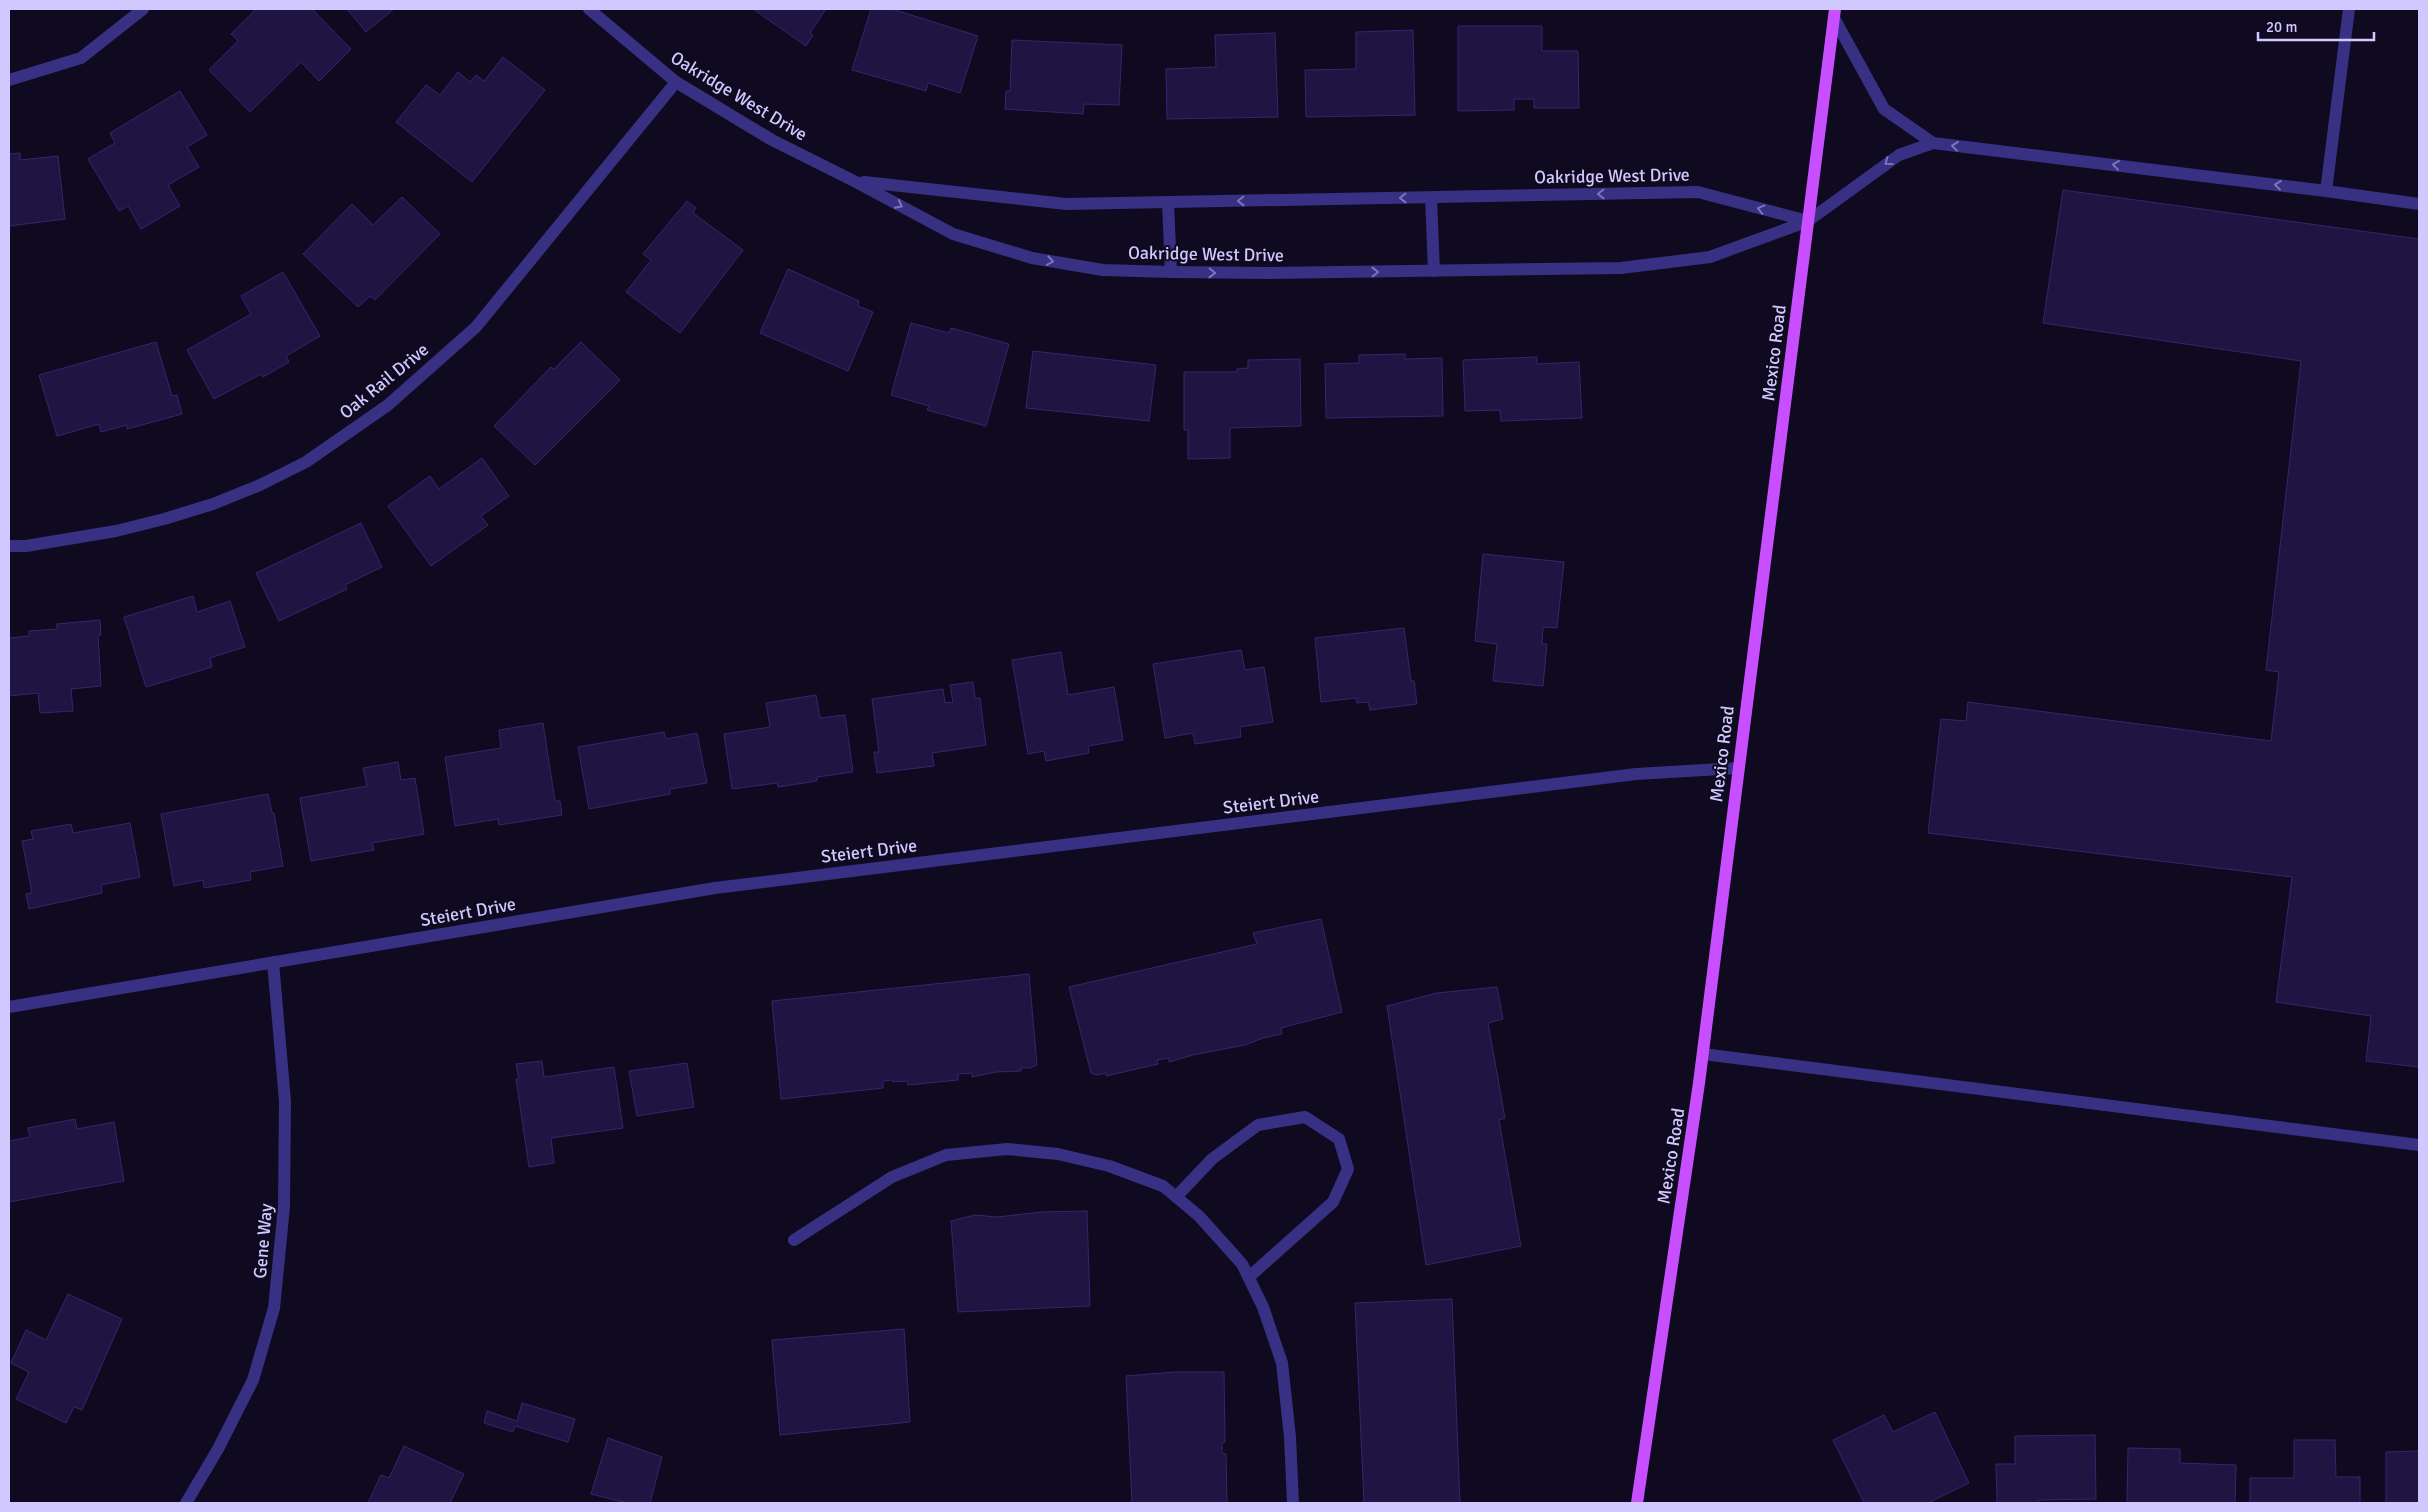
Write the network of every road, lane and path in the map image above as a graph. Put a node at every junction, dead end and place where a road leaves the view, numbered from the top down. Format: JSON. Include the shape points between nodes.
{"nodes":[{"id":1,"x":143,"y":9,"type":"edge"},
{"id":2,"x":589,"y":9,"type":"edge"},
{"id":3,"x":2349,"y":9,"type":"edge"},
{"id":4,"x":1834,"y":13,"type":"edge"},
{"id":5,"x":9,"y":80,"type":"edge"},
{"id":6,"x":676,"y":82,"type":"junction"},
{"id":7,"x":1933,"y":143,"type":"junction"},
{"id":8,"x":856,"y":182,"type":"junction"},
{"id":9,"x":2326,"y":191,"type":"junction"},
{"id":10,"x":1431,"y":198,"type":"junction"},
{"id":11,"x":1168,"y":203,"type":"junction"},
{"id":12,"x":2419,"y":204,"type":"edge"},
{"id":13,"x":1808,"y":221,"type":"junction"},
{"id":14,"x":1434,"y":271,"type":"junction"},
{"id":15,"x":1171,"y":272,"type":"junction"},
{"id":16,"x":9,"y":546,"type":"edge"},
{"id":17,"x":1738,"y":768,"type":"junction"},
{"id":18,"x":273,"y":962,"type":"junction"},
{"id":19,"x":9,"y":1007,"type":"edge"},
{"id":20,"x":1703,"y":1054,"type":"junction"},
{"id":21,"x":2419,"y":1145,"type":"edge"},
{"id":22,"x":1176,"y":1197,"type":"junction"},
{"id":23,"x":794,"y":1240,"type":"dead end"},
{"id":24,"x":1248,"y":1277,"type":"junction"},
{"id":25,"x":186,"y":1503,"type":"edge"},
{"id":26,"x":1293,"y":1503,"type":"edge"},
{"id":27,"x":1636,"y":1503,"type":"edge"}],
"edges":[{"from":1,"to":5,"type":"street","via":[[81,58]]},
{"from":2,"to":6,"type":"street","name":"Oakridge West Drive"},
{"from":3,"to":9,"type":"street"},
{"from":4,"to":7,"type":"street","via":[[1884,109]]},
{"from":4,"to":13,"type":"main road","name":"Mexico Road"},
{"from":6,"to":8,"type":"street","name":"Oakridge West Drive","via":[[772,140]]},
{"from":6,"to":16,"type":"street","name":"Oak Rail Drive","via":[[476,327],[380,410],[306,462],[213,504],[164,519],[116,531]]},
{"from":9,"to":7,"type":"street","one_way":true},
{"from":7,"to":13,"type":"street","one_way":true,"via":[[1899,155]]},
{"from":8,"to":11,"type":"street","name":"Oakridge West Drive","via":[[1066,204]]},
{"from":8,"to":15,"type":"street","name":"Oakridge West Drive","one_way":true,"via":[[953,234],[1032,258],[1103,270]]},
{"from":9,"to":12,"type":"street"},
{"from":10,"to":11,"type":"street","name":"Oakridge West Drive","one_way":true},
{"from":13,"to":10,"type":"street","name":"Oakridge West Drive","one_way":true,"via":[[1698,192]]},
{"from":10,"to":14,"type":"street"},
{"from":11,"to":15,"type":"street"},
{"from":13,"to":14,"type":"street","name":"Oakridge West Drive","via":[[1710,257],[1621,268]]},
{"from":13,"to":17,"type":"main road","name":"Mexico Road"},
{"from":15,"to":14,"type":"street","name":"Oakridge West Drive","one_way":true},
{"from":17,"to":18,"type":"street","name":"Steiert Drive","via":[[1636,774],[715,888]]},
{"from":17,"to":20,"type":"main road","name":"Mexico Road"},
{"from":18,"to":19,"type":"street","name":"Steiert Drive"},
{"from":18,"to":25,"type":"street","name":"Gene Way","via":[[285,1101],[284,1207],[274,1308],[253,1380]]},
{"from":20,"to":21,"type":"street"},
{"from":20,"to":27,"type":"main road","name":"Mexico Road"},
{"from":22,"to":23,"type":"street","via":[[1163,1186],[1109,1166],[1058,1154],[1007,1149],[946,1155],[892,1177]]},
{"from":22,"to":24,"type":"street","via":[[1199,1216],[1242,1264]]},
{"from":22,"to":24,"type":"street","via":[[1212,1159],[1258,1125],[1305,1117],[1340,1139],[1348,1169],[1333,1202]]},
{"from":24,"to":26,"type":"street","via":[[1263,1307],[1282,1363]]}]}
